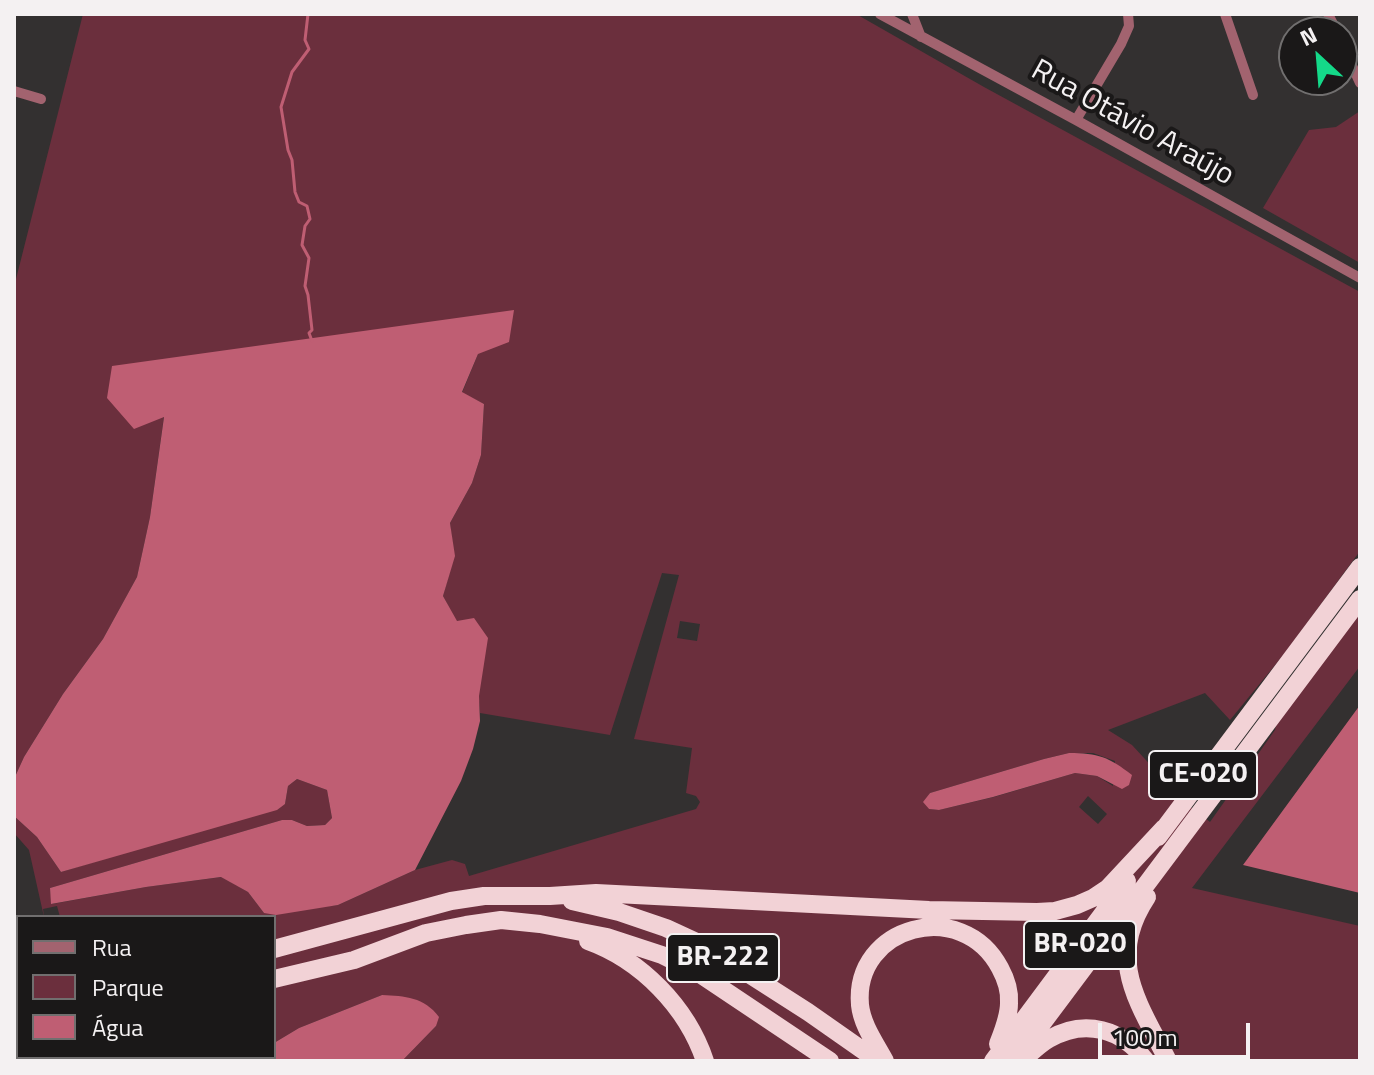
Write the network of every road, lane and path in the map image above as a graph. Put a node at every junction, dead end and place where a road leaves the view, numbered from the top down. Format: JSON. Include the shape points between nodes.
{"nodes":[{"id":1,"x":880,"y":14,"type":"edge"},
{"id":2,"x":912,"y":14,"type":"edge"},
{"id":3,"x":1128,"y":14,"type":"edge"},
{"id":4,"x":1225,"y":14,"type":"edge"},
{"id":5,"x":921,"y":37,"type":"junction"},
{"id":6,"x":14,"y":91,"type":"edge"},
{"id":7,"x":1253,"y":95,"type":"dead end"},
{"id":8,"x":41,"y":99,"type":"dead end"},
{"id":9,"x":1076,"y":120,"type":"junction"},
{"id":10,"x":1360,"y":278,"type":"edge"},
{"id":11,"x":1360,"y":567,"type":"edge"},
{"id":12,"x":1360,"y":599,"type":"edge"},
{"id":13,"x":1164,"y":828,"type":"junction"},
{"id":14,"x":1168,"y":855,"type":"junction"},
{"id":15,"x":550,"y":896,"type":"junction"},
{"id":16,"x":540,"y":924,"type":"junction"},
{"id":17,"x":466,"y":925,"type":"junction"},
{"id":18,"x":276,"y":948,"type":"edge"},
{"id":19,"x":276,"y":979,"type":"edge"},
{"id":20,"x":705,"y":1061,"type":"edge"},
{"id":21,"x":830,"y":1061,"type":"edge"},
{"id":22,"x":878,"y":1061,"type":"edge"},
{"id":23,"x":885,"y":1061,"type":"edge"},
{"id":24,"x":992,"y":1061,"type":"edge"},
{"id":25,"x":1014,"y":1061,"type":"edge"},
{"id":26,"x":1022,"y":1061,"type":"edge"},
{"id":27,"x":1146,"y":1061,"type":"edge"},
{"id":28,"x":1168,"y":1061,"type":"edge"}],
"edges":[{"from":1,"to":5,"type":"street","name":"Rua Otávio Araújo"},
{"from":2,"to":5,"type":"street"},
{"from":3,"to":9,"type":"street","via":[[1121,44]]},
{"from":4,"to":7,"type":"street"},
{"from":5,"to":9,"type":"street","name":"Rua Otávio Araújo"},
{"from":6,"to":8,"type":"street"},
{"from":9,"to":10,"type":"street","name":"Rua Otávio Araújo"},
{"from":11,"to":13,"type":"highway","number":"CE-020"},
{"from":12,"to":14,"type":"highway","number":"CE-020"},
{"from":13,"to":15,"type":"highway","via":[[1108,888],[1055,911]]},
{"from":13,"to":24,"type":"highway","number":"BR-020"},
{"from":14,"to":25,"type":"highway","number":"BR-020"},
{"from":14,"to":28,"type":"highway","via":[[1126,951],[1135,996]]},
{"from":15,"to":17,"type":"highway"},
{"from":15,"to":18,"type":"highway","number":"BR-222","via":[[451,901]]},
{"from":15,"to":22,"type":"highway","number":"BR-222","via":[[631,916],[705,946]]},
{"from":16,"to":17,"type":"highway","number":"BR-222","via":[[501,920]]},
{"from":16,"to":20,"type":"highway","via":[[601,946],[644,973],[690,1027]]},
{"from":16,"to":21,"type":"highway","number":"BR-222","via":[[662,955],[700,974]]},
{"from":17,"to":19,"type":"highway","number":"BR-222"},
{"from":23,"to":24,"type":"highway","via":[[860,1009],[865,973],[873,958],[900,934],[933,925],[957,930],[982,944],[1002,972],[1010,1005]]},
{"from":26,"to":27,"type":"highway","via":[[1051,1037],[1084,1028],[1126,1040]]}]}
